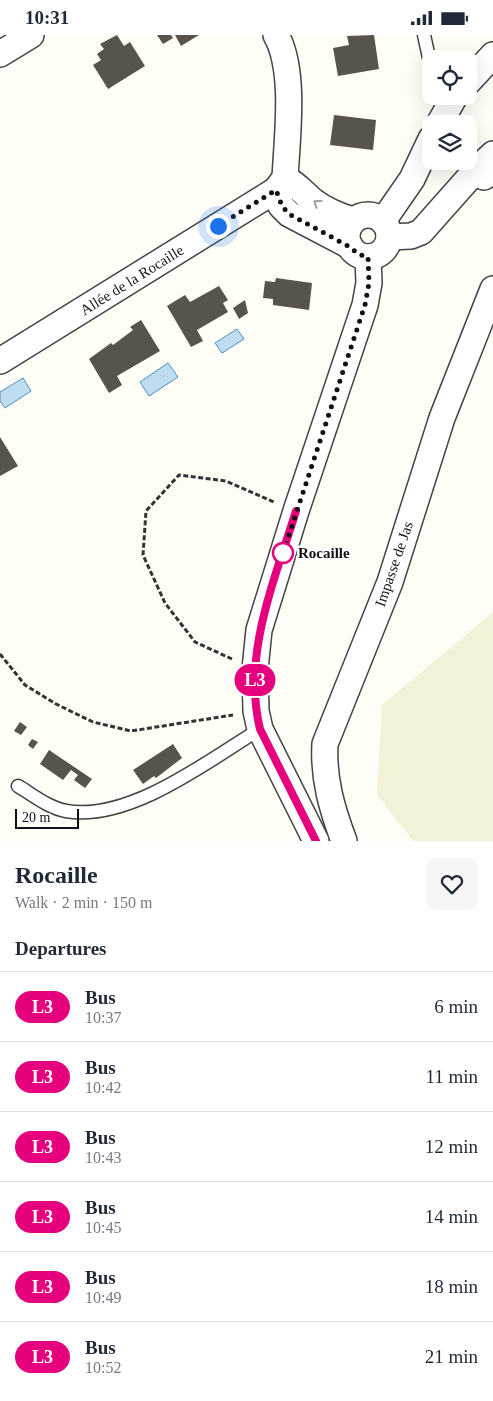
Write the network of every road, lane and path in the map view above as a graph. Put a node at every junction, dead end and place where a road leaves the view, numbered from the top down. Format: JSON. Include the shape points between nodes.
{"nodes":[{"id":1,"x":31,"y":35,"type":"edge"},
{"id":2,"x":276,"y":35,"type":"edge"},
{"id":3,"x":424,"y":35,"type":"edge"},
{"id":4,"x":427,"y":50,"type":"edge"},
{"id":5,"x":0,"y":55,"type":"edge"},
{"id":6,"x":493,"y":55,"type":"edge"},
{"id":7,"x":477,"y":71,"type":"edge"},
{"id":8,"x":422,"y":158,"type":"edge"},
{"id":9,"x":487,"y":165,"type":"edge"},
{"id":10,"x":280,"y":184,"type":"junction"},
{"id":11,"x":354,"y":221,"type":"junction"},
{"id":12,"x":386,"y":229,"type":"junction"},
{"id":13,"x":359,"y":252,"type":"junction"},
{"id":14,"x":493,"y":289,"type":"edge"},
{"id":15,"x":0,"y":361,"type":"edge"},
{"id":16,"x":296,"y":511,"type":"junction"},
{"id":17,"x":0,"y":654,"type":"edge"},
{"id":18,"x":255,"y":669,"type":"junction"},
{"id":19,"x":258,"y":720,"type":"junction"},
{"id":20,"x":18,"y":786,"type":"dead end"},
{"id":21,"x":316,"y":841,"type":"edge"},
{"id":22,"x":344,"y":841,"type":"edge"}],
"edges":[{"from":1,"to":5,"type":"street"},
{"from":2,"to":10,"type":"street","via":[[286,64],[289,118]]},
{"from":3,"to":4,"type":"lane"},
{"from":6,"to":7,"type":"street"},
{"from":8,"to":12,"type":"street"},
{"from":9,"to":12,"type":"street","via":[[421,232],[411,236]]},
{"from":11,"to":10,"type":"street","one_way":true,"via":[[312,200],[300,186]]},
{"from":10,"to":13,"type":"street","via":[[282,206],[289,214]]},
{"from":10,"to":15,"type":"street","name":"Allée de la Rocaille"},
{"from":11,"to":12,"type":"street","via":[[372,215]]},
{"from":11,"to":13,"type":"street","via":[[347,233]]},
{"from":12,"to":13,"type":"street","via":[[385,249],[375,256]]},
{"from":13,"to":16,"type":"street","via":[[369,283],[365,305]]},
{"from":14,"to":22,"type":"street","name":"Impasse de Jas","via":[[442,418],[390,582],[325,744],[324,769],[332,809]]},
{"from":16,"to":18,"type":"street","via":[[259,630]]},
{"from":16,"to":18,"type":"path","via":[[226,481],[179,475],[146,511],[143,555],[165,603],[195,642]]},
{"from":17,"to":19,"type":"path","via":[[25,685],[93,722],[131,731],[164,724]]},
{"from":18,"to":19,"type":"street"},
{"from":19,"to":20,"type":"lane","via":[[145,798],[105,810],[66,811]]},
{"from":19,"to":21,"type":"street"}]}
